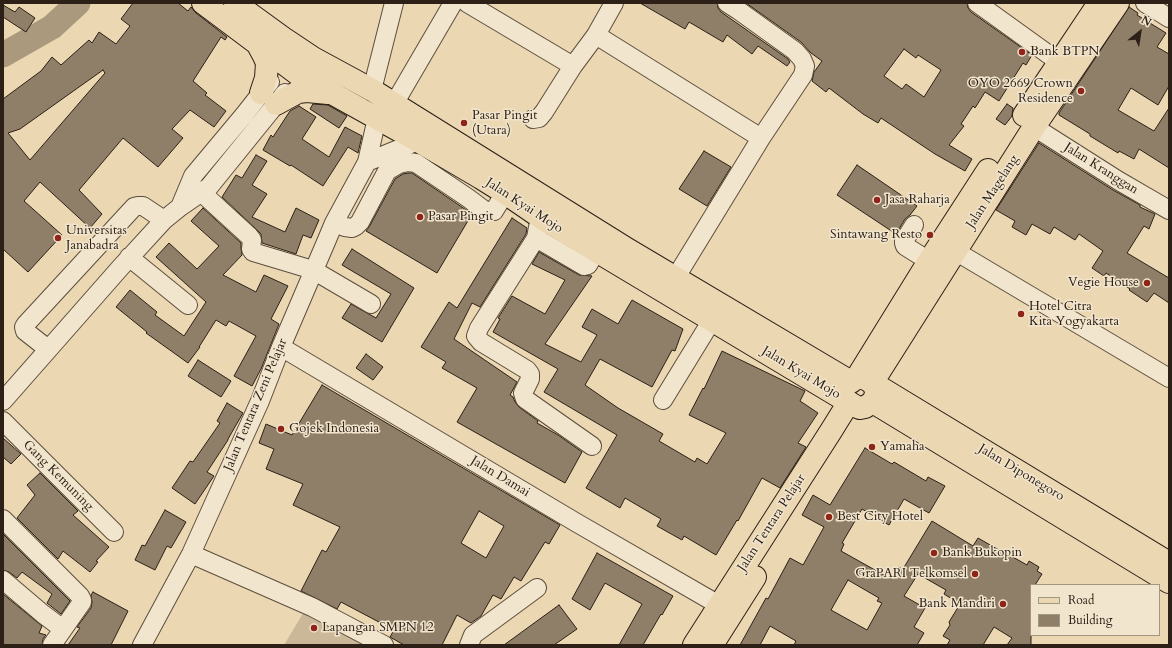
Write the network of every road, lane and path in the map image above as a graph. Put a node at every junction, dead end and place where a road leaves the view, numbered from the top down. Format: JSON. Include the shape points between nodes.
{"nodes":[{"id":1,"x":203,"y":3,"type":"edge"},
{"id":2,"x":235,"y":3,"type":"edge"},
{"id":3,"x":394,"y":3,"type":"edge"},
{"id":4,"x":452,"y":3,"type":"edge"},
{"id":5,"x":467,"y":3,"type":"edge"},
{"id":6,"x":614,"y":3,"type":"edge"},
{"id":7,"x":727,"y":3,"type":"edge"},
{"id":8,"x":977,"y":3,"type":"edge"},
{"id":9,"x":1099,"y":3,"type":"edge"},
{"id":10,"x":1118,"y":3,"type":"edge"},
{"id":11,"x":1145,"y":3,"type":"edge"},
{"id":12,"x":1169,"y":18,"type":"edge"},
{"id":13,"x":596,"y":35,"type":"junction"},
{"id":14,"x":257,"y":43,"type":"junction"},
{"id":15,"x":298,"y":61,"type":"junction"},
{"id":16,"x":1059,"y":62,"type":"junction"},
{"id":17,"x":573,"y":66,"type":"junction"},
{"id":18,"x":372,"y":90,"type":"junction"},
{"id":19,"x":334,"y":94,"type":"junction"},
{"id":20,"x":269,"y":99,"type":"junction"},
{"id":21,"x":394,"y":104,"type":"junction"},
{"id":22,"x":377,"y":118,"type":"junction"},
{"id":23,"x":533,"y":119,"type":"dead end"},
{"id":24,"x":1034,"y":127,"type":"junction"},
{"id":25,"x":762,"y":138,"type":"junction"},
{"id":26,"x":418,"y":141,"type":"junction"},
{"id":27,"x":364,"y":167,"type":"junction"},
{"id":28,"x":481,"y":178,"type":"junction"},
{"id":29,"x":381,"y":183,"type":"junction"},
{"id":30,"x":201,"y":192,"type":"junction"},
{"id":31,"x":505,"y":193,"type":"junction"},
{"id":32,"x":468,"y":198,"type":"junction"},
{"id":33,"x":180,"y":207,"type":"junction"},
{"id":34,"x":1169,"y":210,"type":"edge"},
{"id":35,"x":164,"y":220,"type":"junction"},
{"id":36,"x":334,"y":223,"type":"junction"},
{"id":37,"x":914,"y":225,"type":"dead end"},
{"id":38,"x":539,"y":229,"type":"junction"},
{"id":39,"x":955,"y":251,"type":"junction"},
{"id":40,"x":129,"y":257,"type":"junction"},
{"id":41,"x":623,"y":257,"type":"junction"},
{"id":42,"x":929,"y":261,"type":"junction"},
{"id":43,"x":313,"y":270,"type":"junction"},
{"id":44,"x":676,"y":277,"type":"junction"},
{"id":45,"x":371,"y":304,"type":"dead end"},
{"id":46,"x":188,"y":305,"type":"dead end"},
{"id":47,"x":712,"y":320,"type":"junction"},
{"id":48,"x":281,"y":347,"type":"junction"},
{"id":49,"x":48,"y":349,"type":"junction"},
{"id":50,"x":1169,"y":378,"type":"edge"},
{"id":51,"x":861,"y":393,"type":"junction"},
{"id":52,"x":663,"y":400,"type":"dead end"},
{"id":53,"x":3,"y":402,"type":"edge"},
{"id":54,"x":3,"y":421,"type":"edge"},
{"id":55,"x":592,"y":446,"type":"dead end"},
{"id":56,"x":3,"y":519,"type":"edge"},
{"id":57,"x":114,"y":532,"type":"dead end"},
{"id":58,"x":191,"y":554,"type":"junction"},
{"id":59,"x":1169,"y":563,"type":"edge"},
{"id":60,"x":3,"y":580,"type":"edge"},
{"id":61,"x":1169,"y":582,"type":"edge"},
{"id":62,"x":537,"y":588,"type":"dead end"},
{"id":63,"x":719,"y":605,"type":"junction"},
{"id":64,"x":63,"y":629,"type":"junction"},
{"id":65,"x":52,"y":645,"type":"edge"},
{"id":66,"x":142,"y":645,"type":"edge"},
{"id":67,"x":384,"y":645,"type":"edge"},
{"id":68,"x":469,"y":645,"type":"edge"},
{"id":69,"x":694,"y":645,"type":"edge"},
{"id":70,"x":712,"y":645,"type":"edge"}],
"edges":[{"from":1,"to":14,"type":"main road","name":"Jalan Kyai Mojo"},
{"from":2,"to":15,"type":"main road","name":"Jalan Kyai Mojo"},
{"from":3,"to":18,"type":"street"},
{"from":4,"to":21,"type":"street"},
{"from":5,"to":17,"type":"street"},
{"from":6,"to":13,"type":"street"},
{"from":7,"to":25,"type":"street","via":[[795,51],[805,66],[803,75]]},
{"from":8,"to":16,"type":"street"},
{"from":9,"to":16,"type":"main road","name":"Jalan Magelang"},
{"from":10,"to":24,"type":"main road","name":"Jalan Magelang"},
{"from":11,"to":12,"type":"street"},
{"from":13,"to":17,"type":"street"},
{"from":13,"to":25,"type":"street"},
{"from":14,"to":15,"type":"main road","name":"Jalan Kyai Mojo"},
{"from":14,"to":20,"type":"main road","via":[[266,63]]},
{"from":15,"to":18,"type":"main road","name":"Jalan Kyai Mojo"},
{"from":15,"to":19,"type":"main road","name":"Jalan Kyai Mojo"},
{"from":15,"to":20,"type":"street"},
{"from":16,"to":42,"type":"main road","name":"Jalan Magelang"},
{"from":17,"to":23,"type":"street","via":[[539,118]]},
{"from":18,"to":21,"type":"main road","name":"Jalan Kyai Mojo"},
{"from":19,"to":20,"type":"main road","via":[[307,91]]},
{"from":19,"to":22,"type":"main road","name":"Jalan Kyai Mojo"},
{"from":20,"to":30,"type":"street","via":[[209,187]]},
{"from":20,"to":33,"type":"street","via":[[192,176]]},
{"from":21,"to":41,"type":"main road","name":"Jalan Kyai Mojo"},
{"from":22,"to":26,"type":"main road","name":"Jalan Kyai Mojo"},
{"from":22,"to":27,"type":"street","name":"Jalan Tentara Zeni Pelajar"},
{"from":24,"to":34,"type":"street","name":"Jalan Kranggan"},
{"from":24,"to":39,"type":"main road","name":"Jalan Magelang"},
{"from":25,"to":44,"type":"street"},
{"from":26,"to":27,"type":"street"},
{"from":26,"to":28,"type":"main road","name":"Jalan Kyai Mojo"},
{"from":27,"to":29,"type":"street"},
{"from":27,"to":36,"type":"street","name":"Jalan Tentara Zeni Pelajar"},
{"from":28,"to":31,"type":"main road","name":"Jalan Kyai Mojo"},
{"from":28,"to":32,"type":"street"},
{"from":29,"to":32,"type":"street","via":[[387,171],[408,162],[416,164]]},
{"from":29,"to":36,"type":"street","via":[[356,226],[344,227]]},
{"from":30,"to":33,"type":"street"},
{"from":30,"to":43,"type":"street","via":[[249,236],[252,240],[252,252]]},
{"from":31,"to":32,"type":"street","via":[[494,210],[488,211]]},
{"from":31,"to":38,"type":"main road","name":"Jalan Kyai Mojo"},
{"from":33,"to":35,"type":"street"},
{"from":35,"to":40,"type":"street"},
{"from":35,"to":49,"type":"street","via":[[143,206],[134,207],[26,324],[25,331]]},
{"from":36,"to":43,"type":"street","name":"Jalan Tentara Zeni Pelajar"},
{"from":37,"to":42,"type":"street","via":[[904,241],[905,246]]},
{"from":38,"to":41,"type":"main road","name":"Jalan Kyai Mojo","via":[[596,251]]},
{"from":38,"to":55,"type":"street","via":[[476,336],[481,342],[527,370],[530,379],[524,399]]},
{"from":39,"to":50,"type":"street"},
{"from":39,"to":51,"type":"main road","name":"Jalan Magelang"},
{"from":40,"to":46,"type":"street"},
{"from":40,"to":49,"type":"street"},
{"from":41,"to":44,"type":"main road","name":"Jalan Kyai Mojo"},
{"from":41,"to":47,"type":"main road","name":"Jalan Kyai Mojo"},
{"from":42,"to":51,"type":"main road","name":"Jalan Magelang"},
{"from":43,"to":45,"type":"street"},
{"from":43,"to":48,"type":"street","name":"Jalan Tentara Zeni Pelajar"},
{"from":44,"to":51,"type":"main road","name":"Jalan Kyai Mojo"},
{"from":47,"to":51,"type":"main road","name":"Jalan Kyai Mojo"},
{"from":47,"to":52,"type":"street"},
{"from":48,"to":58,"type":"street","name":"Jalan Tentara Zeni Pelajar","via":[[260,401]]},
{"from":48,"to":63,"type":"street","name":"Jalan Damai"},
{"from":49,"to":53,"type":"street"},
{"from":51,"to":59,"type":"main road","name":"Jalan Diponegoro"},
{"from":51,"to":61,"type":"main road","name":"Jalan Diponegoro"},
{"from":51,"to":63,"type":"main road","name":"Jalan Tentara Pelajar","via":[[832,431]]},
{"from":51,"to":70,"type":"main road","name":"Jalan Tentara Pelajar"},
{"from":54,"to":57,"type":"street","name":"Gang Kemuning"},
{"from":56,"to":64,"type":"street","via":[[80,596],[82,602]]},
{"from":58,"to":66,"type":"street","name":"Jalan Tentara Zeni Pelajar"},
{"from":58,"to":67,"type":"street","via":[[312,607]]},
{"from":60,"to":64,"type":"street"},
{"from":62,"to":68,"type":"street","via":[[473,635]]},
{"from":63,"to":69,"type":"main road","name":"Jalan Tentara Pelajar"},
{"from":64,"to":65,"type":"street"}]}
